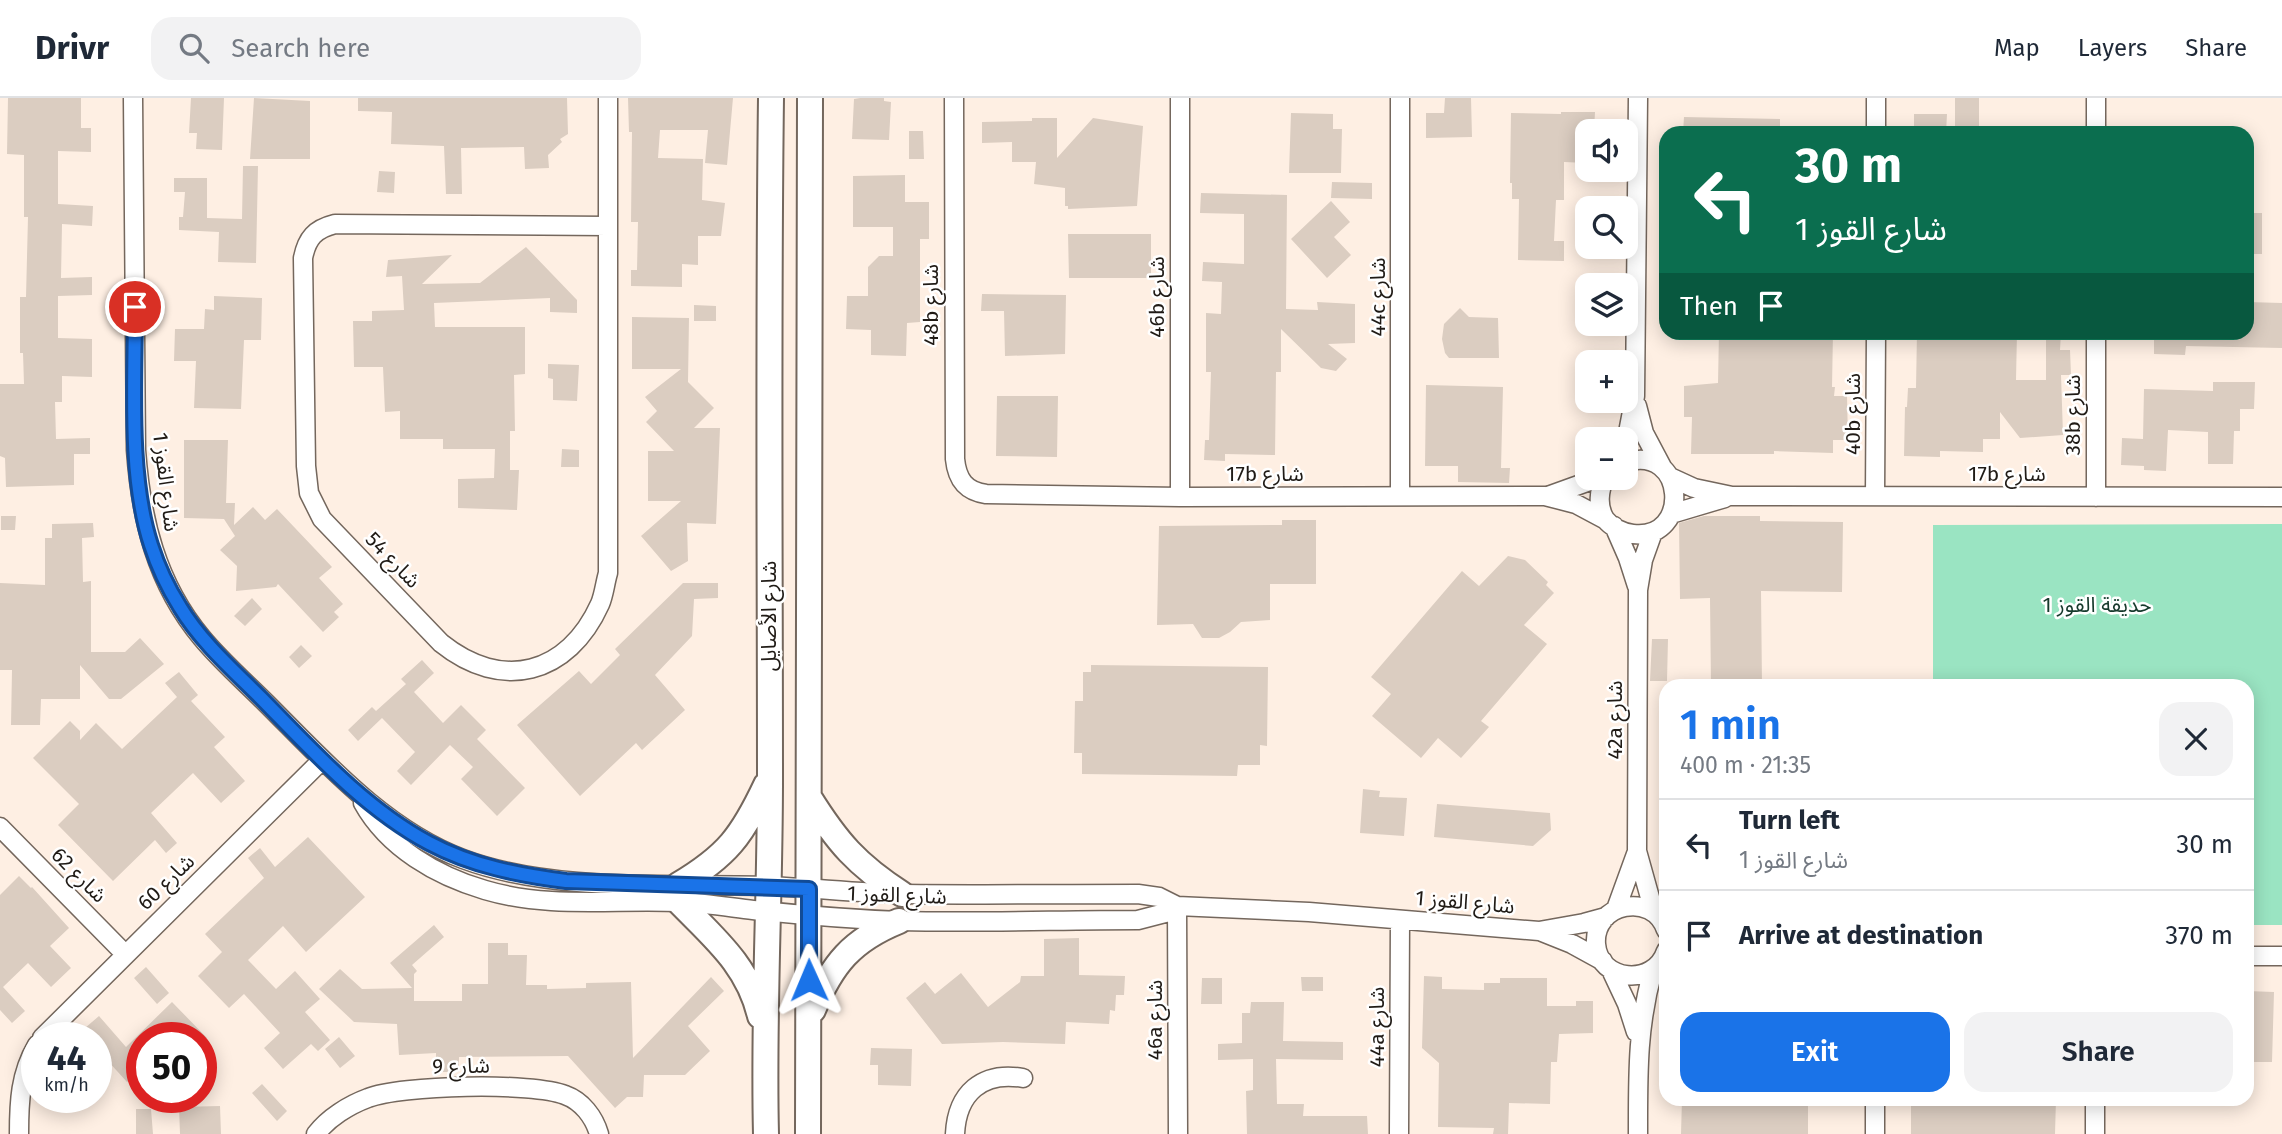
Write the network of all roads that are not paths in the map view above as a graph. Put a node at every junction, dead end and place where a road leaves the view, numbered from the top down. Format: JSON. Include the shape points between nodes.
{"nodes":[{"id":1,"x":133,"y":98,"type":"edge"},
{"id":2,"x":608,"y":98,"type":"edge"},
{"id":3,"x":771,"y":98,"type":"edge"},
{"id":4,"x":810,"y":98,"type":"edge"},
{"id":5,"x":954,"y":98,"type":"edge"},
{"id":6,"x":1180,"y":98,"type":"edge"},
{"id":7,"x":1400,"y":98,"type":"edge"},
{"id":8,"x":1638,"y":98,"type":"edge"},
{"id":9,"x":1876,"y":98,"type":"edge"},
{"id":10,"x":2096,"y":98,"type":"edge"},
{"id":11,"x":1876,"y":126,"type":"edge"},
{"id":12,"x":2096,"y":126,"type":"edge"},
{"id":13,"x":608,"y":226,"type":"junction"},
{"id":14,"x":1876,"y":340,"type":"edge"},
{"id":15,"x":2096,"y":340,"type":"edge"},
{"id":16,"x":1635,"y":350,"type":"edge"},
{"id":17,"x":1638,"y":408,"type":"edge"},
{"id":18,"x":1638,"y":459,"type":"edge"},
{"id":19,"x":1666,"y":472,"type":"junction"},
{"id":20,"x":1575,"y":486,"type":"edge"},
{"id":21,"x":1601,"y":490,"type":"edge"},
{"id":22,"x":986,"y":494,"type":"joint"},
{"id":23,"x":1401,"y":496,"type":"junction"},
{"id":24,"x":1545,"y":496,"type":"junction"},
{"id":25,"x":1732,"y":496,"type":"junction"},
{"id":26,"x":1875,"y":496,"type":"junction"},
{"id":27,"x":1180,"y":497,"type":"junction"},
{"id":28,"x":2096,"y":497,"type":"junction"},
{"id":29,"x":2282,"y":497,"type":"edge"},
{"id":30,"x":1671,"y":514,"type":"junction"},
{"id":31,"x":1610,"y":523,"type":"junction"},
{"id":32,"x":1653,"y":532,"type":"junction"},
{"id":33,"x":1638,"y":590,"type":"junction"},
{"id":34,"x":323,"y":760,"type":"junction"},
{"id":35,"x":770,"y":778,"type":"junction"},
{"id":36,"x":809,"y":796,"type":"junction"},
{"id":37,"x":0,"y":827,"type":"edge"},
{"id":38,"x":1637,"y":851,"type":"junction"},
{"id":39,"x":769,"y":886,"type":"junction"},
{"id":40,"x":809,"y":889,"type":"junction"},
{"id":41,"x":679,"y":893,"type":"junction"},
{"id":42,"x":902,"y":894,"type":"junction"},
{"id":43,"x":1177,"y":906,"type":"junction"},
{"id":44,"x":768,"y":911,"type":"junction"},
{"id":45,"x":1611,"y":913,"type":"junction"},
{"id":46,"x":810,"y":914,"type":"junction"},
{"id":47,"x":1659,"y":914,"type":"edge"},
{"id":48,"x":899,"y":920,"type":"junction"},
{"id":49,"x":1400,"y":920,"type":"junction"},
{"id":50,"x":1659,"y":921,"type":"edge"},
{"id":51,"x":1539,"y":931,"type":"junction"},
{"id":52,"x":125,"y":954,"type":"junction"},
{"id":53,"x":2254,"y":956,"type":"edge"},
{"id":54,"x":2282,"y":956,"type":"edge"},
{"id":55,"x":1659,"y":964,"type":"edge"},
{"id":56,"x":1607,"y":966,"type":"junction"},
{"id":57,"x":1659,"y":967,"type":"edge"},
{"id":58,"x":808,"y":1020,"type":"junction"},
{"id":59,"x":58,"y":1022,"type":"edge"},
{"id":60,"x":764,"y":1038,"type":"junction"},
{"id":61,"x":1639,"y":1039,"type":"junction"},
{"id":62,"x":1023,"y":1078,"type":"dead end"},
{"id":63,"x":21,"y":1088,"type":"edge"},
{"id":64,"x":1875,"y":1106,"type":"edge"},
{"id":65,"x":2095,"y":1106,"type":"edge"},
{"id":66,"x":19,"y":1134,"type":"edge"},
{"id":67,"x":316,"y":1134,"type":"edge"},
{"id":68,"x":599,"y":1134,"type":"edge"},
{"id":69,"x":766,"y":1134,"type":"edge"},
{"id":70,"x":808,"y":1134,"type":"edge"},
{"id":71,"x":955,"y":1134,"type":"edge"},
{"id":72,"x":1178,"y":1134,"type":"edge"},
{"id":73,"x":1399,"y":1134,"type":"edge"},
{"id":74,"x":1638,"y":1134,"type":"edge"},
{"id":75,"x":1875,"y":1134,"type":"edge"},
{"id":76,"x":2095,"y":1134,"type":"edge"}],
"edges":[{"from":1,"to":34,"type":"street","name":"شارع القوز 1","via":[[136,450],[150,543],[163,577],[202,638]]},
{"from":2,"to":13,"type":"street","name":"شارع 54"},
{"from":3,"to":35,"type":"main road","name":"شارع الأصايل"},
{"from":4,"to":36,"type":"main road","name":"شارع الأصايل"},
{"from":5,"to":22,"type":"street","name":"48b شارع","via":[[955,460],[960,480]]},
{"from":6,"to":27,"type":"street","name":"46b شارع"},
{"from":7,"to":23,"type":"street","name":"44c شارع"},
{"from":8,"to":16,"type":"street"},
{"from":9,"to":11,"type":"street"},
{"from":10,"to":12,"type":"street"},
{"from":13,"to":13,"type":"street","name":"شارع 54","via":[[608,573],[601,602],[586,631],[562,654],[534,669],[505,672],[478,666],[441,643],[331,530],[314,506],[306,466],[305,246],[323,227],[335,225]]},
{"from":14,"to":26,"type":"street","name":"40b شارع"},
{"from":15,"to":28,"type":"street","name":"38b شارع"},
{"from":17,"to":19,"type":"street","via":[[1644,433]]},
{"from":18,"to":19,"type":"street","name":"17b شارع"},
{"from":19,"to":25,"type":"street","name":"17b شارع","via":[[1694,488]]},
{"from":19,"to":30,"type":"street","via":[[1675,495]]},
{"from":20,"to":24,"type":"street","name":"17b شارع"},
{"from":21,"to":31,"type":"street","name":"42a شارع","via":[[1599,497]]},
{"from":22,"to":27,"type":"street","name":"17b شارع"},
{"from":23,"to":24,"type":"street","name":"17b شارع"},
{"from":23,"to":27,"type":"street","name":"17b شارع"},
{"from":24,"to":31,"type":"street","name":"17b شارع","via":[[1576,504]]},
{"from":25,"to":26,"type":"street","name":"17b شارع"},
{"from":25,"to":30,"type":"street","name":"17b شارع"},
{"from":26,"to":28,"type":"street","name":"17b شارع"},
{"from":28,"to":29,"type":"street","name":"17b شارع"},
{"from":30,"to":32,"type":"street"},
{"from":31,"to":32,"type":"street","name":"17b شارع","via":[[1626,533]]},
{"from":31,"to":33,"type":"street","name":"42a شارع"},
{"from":32,"to":33,"type":"street","name":"42a شارع"},
{"from":33,"to":38,"type":"street","name":"42a شارع"},
{"from":34,"to":41,"type":"street","name":"شارع القوز 1","via":[[358,794],[381,828],[417,860],[450,878],[526,900],[562,903]]},
{"from":34,"to":52,"type":"street","name":"شارع 60"},
{"from":35,"to":39,"type":"main road","name":"شارع الأصايل"},
{"from":35,"to":41,"type":"main road","via":[[726,852]]},
{"from":36,"to":40,"type":"main road","name":"شارع الأصايل"},
{"from":36,"to":42,"type":"main road","via":[[850,855]]},
{"from":37,"to":52,"type":"street","name":"شارع 62"},
{"from":38,"to":45,"type":"street","name":"42a شارع"},
{"from":38,"to":47,"type":"street","name":"42a شارع"},
{"from":39,"to":40,"type":"street","name":"شارع القوز 1"},
{"from":39,"to":41,"type":"street","name":"شارع القوز 1"},
{"from":39,"to":44,"type":"main road","name":"شارع الأصايل"},
{"from":40,"to":42,"type":"street","name":"شارع القوز 1"},
{"from":40,"to":46,"type":"main road","name":"شارع الأصايل"},
{"from":41,"to":44,"type":"street","name":"شارع القوز 1"},
{"from":41,"to":60,"type":"main road","via":[[741,968],[756,1002]]},
{"from":42,"to":43,"type":"street","name":"شارع القوز 1","via":[[1138,894]]},
{"from":43,"to":48,"type":"street","name":"شارع القوز 1","via":[[1138,920]]},
{"from":43,"to":49,"type":"street","name":"شارع القوز 1"},
{"from":43,"to":72,"type":"street","name":"46a شارع"},
{"from":44,"to":46,"type":"street","name":"شارع القوز 1"},
{"from":44,"to":60,"type":"main road","name":"شارع الأصايل"},
{"from":45,"to":50,"type":"street","name":"شارع القوز 1","via":[[1635,905]]},
{"from":45,"to":51,"type":"street","name":"شارع القوز 1"},
{"from":45,"to":56,"type":"street","name":"42a شارع","via":[[1596,943]]},
{"from":46,"to":48,"type":"street","name":"شارع القوز 1"},
{"from":46,"to":58,"type":"main road","name":"شارع الأصايل"},
{"from":48,"to":58,"type":"main road","via":[[864,938],[839,962]]},
{"from":49,"to":51,"type":"street","name":"شارع القوز 1"},
{"from":49,"to":73,"type":"street","name":"44a شارع"},
{"from":51,"to":56,"type":"street","name":"شارع القوز 1","via":[[1572,944]]},
{"from":52,"to":59,"type":"street","name":"شارع 60"},
{"from":53,"to":54,"type":"street"},
{"from":55,"to":56,"type":"street","via":[[1632,977]]},
{"from":56,"to":61,"type":"street"},
{"from":57,"to":61,"type":"street"},
{"from":58,"to":70,"type":"main road","name":"شارع الأصايل"},
{"from":60,"to":69,"type":"main road","name":"شارع الأصايل"},
{"from":61,"to":74,"type":"street"},
{"from":62,"to":71,"type":"street","via":[[1008,1076],[981,1083],[960,1107]]},
{"from":63,"to":66,"type":"street"},
{"from":64,"to":75,"type":"street"},
{"from":65,"to":76,"type":"street"},
{"from":67,"to":68,"type":"street","name":"شارع 9","via":[[344,1109],[370,1097],[398,1091],[499,1088],[549,1090],[568,1096],[585,1108]]}]}
